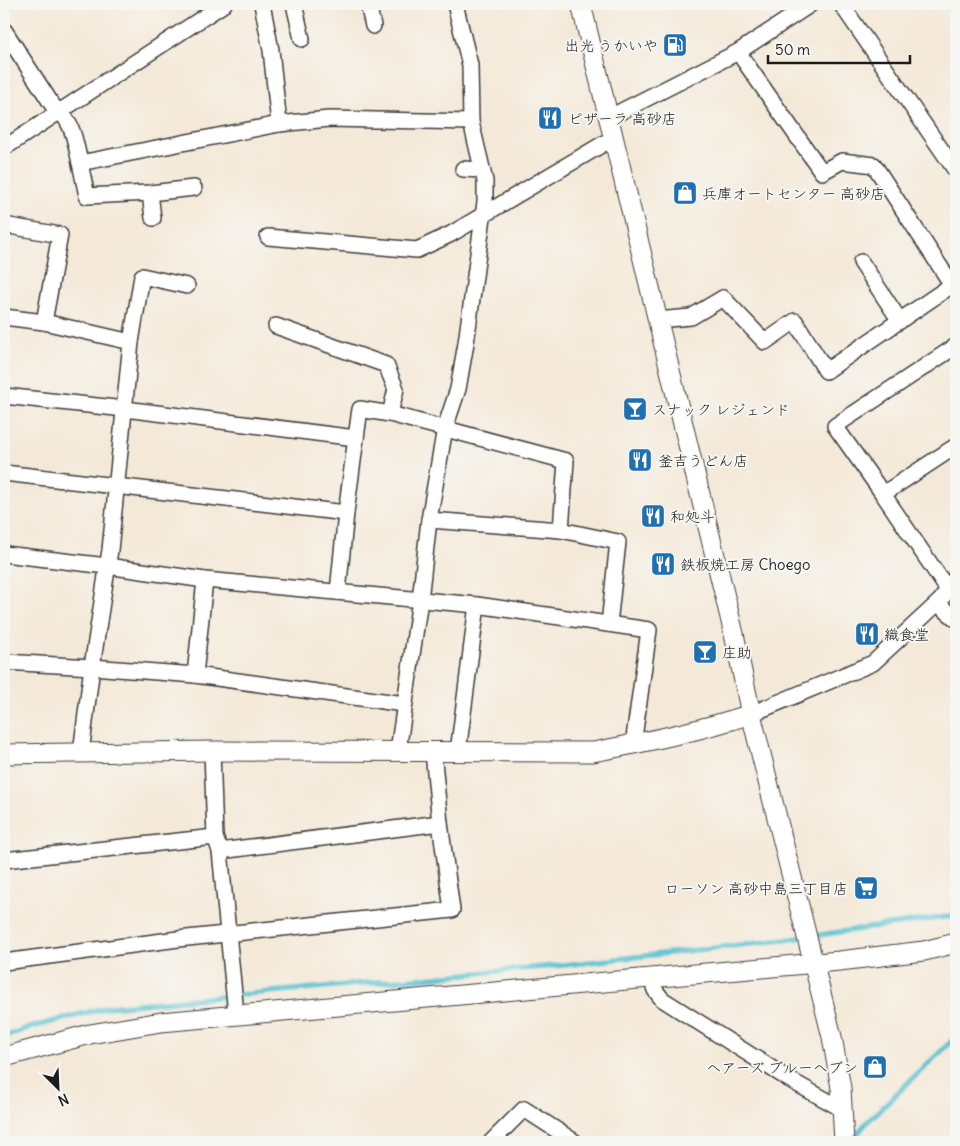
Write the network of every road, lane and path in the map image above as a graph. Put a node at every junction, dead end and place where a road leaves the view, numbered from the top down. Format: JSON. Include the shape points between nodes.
{"nodes":[{"id":1,"x":224,"y":4,"type":"edge"},
{"id":2,"x":262,"y":4,"type":"edge"},
{"id":3,"x":294,"y":4,"type":"edge"},
{"id":4,"x":368,"y":4,"type":"edge"},
{"id":5,"x":455,"y":4,"type":"edge"},
{"id":6,"x":581,"y":4,"type":"edge"},
{"id":7,"x":812,"y":4,"type":"edge"},
{"id":8,"x":841,"y":4,"type":"edge"},
{"id":9,"x":208,"y":8,"type":"edge"},
{"id":10,"x":373,"y":26,"type":"dead end"},
{"id":11,"x":4,"y":30,"type":"edge"},
{"id":12,"x":302,"y":39,"type":"dead end"},
{"id":13,"x":738,"y":52,"type":"junction"},
{"id":14,"x":61,"y":112,"type":"junction"},
{"id":15,"x":608,"y":118,"type":"junction"},
{"id":16,"x":471,"y":122,"type":"junction"},
{"id":17,"x":279,"y":124,"type":"junction"},
{"id":18,"x":613,"y":138,"type":"junction"},
{"id":19,"x":4,"y":148,"type":"edge"},
{"id":20,"x":80,"y":162,"type":"junction"},
{"id":21,"x":464,"y":169,"type":"dead end"},
{"id":22,"x":482,"y":170,"type":"junction"},
{"id":23,"x":956,"y":171,"type":"edge"},
{"id":24,"x":194,"y":188,"type":"dead end"},
{"id":25,"x":150,"y":193,"type":"junction"},
{"id":26,"x":484,"y":214,"type":"junction"},
{"id":27,"x":153,"y":218,"type":"dead end"},
{"id":28,"x":4,"y":225,"type":"edge"},
{"id":29,"x":268,"y":237,"type":"dead end"},
{"id":30,"x":861,"y":262,"type":"dead end"},
{"id":31,"x":954,"y":284,"type":"edge"},
{"id":32,"x":187,"y":286,"type":"dead end"},
{"id":33,"x":4,"y":317,"type":"edge"},
{"id":34,"x":658,"y":320,"type":"junction"},
{"id":35,"x":900,"y":320,"type":"junction"},
{"id":36,"x":44,"y":322,"type":"junction"},
{"id":37,"x":276,"y":326,"type":"dead end"},
{"id":38,"x":130,"y":342,"type":"junction"},
{"id":39,"x":956,"y":346,"type":"edge"},
{"id":40,"x":4,"y":396,"type":"edge"},
{"id":41,"x":125,"y":409,"type":"junction"},
{"id":42,"x":390,"y":414,"type":"junction"},
{"id":43,"x":445,"y":428,"type":"junction"},
{"id":44,"x":356,"y":438,"type":"junction"},
{"id":45,"x":956,"y":446,"type":"edge"},
{"id":46,"x":4,"y":473,"type":"edge"},
{"id":47,"x":117,"y":486,"type":"junction"},
{"id":48,"x":883,"y":494,"type":"junction"},
{"id":49,"x":346,"y":513,"type":"junction"},
{"id":50,"x":429,"y":520,"type":"junction"},
{"id":51,"x":561,"y":530,"type":"junction"},
{"id":52,"x":4,"y":554,"type":"edge"},
{"id":53,"x":107,"y":566,"type":"junction"},
{"id":54,"x":956,"y":577,"type":"edge"},
{"id":55,"x":205,"y":580,"type":"junction"},
{"id":56,"x":948,"y":590,"type":"junction"},
{"id":57,"x":338,"y":592,"type":"junction"},
{"id":58,"x":420,"y":600,"type":"junction"},
{"id":59,"x":938,"y":604,"type":"junction"},
{"id":60,"x":477,"y":605,"type":"junction"},
{"id":61,"x":956,"y":619,"type":"edge"},
{"id":62,"x":609,"y":624,"type":"junction"},
{"id":63,"x":4,"y":662,"type":"edge"},
{"id":64,"x":92,"y":667,"type":"junction"},
{"id":65,"x":195,"y":675,"type":"junction"},
{"id":66,"x":404,"y":704,"type":"junction"},
{"id":67,"x":751,"y":714,"type":"junction"},
{"id":68,"x":633,"y":745,"type":"junction"},
{"id":69,"x":212,"y":751,"type":"junction"},
{"id":70,"x":398,"y":751,"type":"junction"},
{"id":71,"x":433,"y":752,"type":"junction"},
{"id":72,"x":458,"y":752,"type":"junction"},
{"id":73,"x":81,"y":753,"type":"junction"},
{"id":74,"x":4,"y":754,"type":"edge"},
{"id":75,"x":440,"y":824,"type":"junction"},
{"id":76,"x":218,"y":844,"type":"junction"},
{"id":77,"x":4,"y":860,"type":"edge"},
{"id":78,"x":227,"y":934,"type":"junction"},
{"id":79,"x":956,"y":943,"type":"edge"},
{"id":80,"x":4,"y":962,"type":"edge"},
{"id":81,"x":814,"y":963,"type":"junction"},
{"id":82,"x":651,"y":977,"type":"junction"},
{"id":83,"x":236,"y":1014,"type":"junction"},
{"id":84,"x":4,"y":1057,"type":"edge"},
{"id":85,"x":842,"y":1109,"type":"junction"},
{"id":86,"x":491,"y":1142,"type":"edge"},
{"id":87,"x":575,"y":1142,"type":"edge"},
{"id":88,"x":844,"y":1142,"type":"edge"}],
"edges":[{"from":1,"to":9,"type":"street"},
{"from":2,"to":17,"type":"street"},
{"from":3,"to":12,"type":"street"},
{"from":4,"to":10,"type":"street"},
{"from":5,"to":16,"type":"street","via":[[470,65]]},
{"from":6,"to":15,"type":"street"},
{"from":7,"to":13,"type":"street"},
{"from":8,"to":23,"type":"street"},
{"from":9,"to":14,"type":"street"},
{"from":11,"to":14,"type":"street","via":[[53,106]]},
{"from":13,"to":15,"type":"street"},
{"from":13,"to":31,"type":"street","via":[[822,172],[842,161],[874,165]]},
{"from":14,"to":19,"type":"street"},
{"from":14,"to":20,"type":"street","via":[[71,126]]},
{"from":15,"to":18,"type":"street"},
{"from":16,"to":17,"type":"street","via":[[329,119]]},
{"from":16,"to":22,"type":"street"},
{"from":17,"to":20,"type":"street"},
{"from":18,"to":26,"type":"street"},
{"from":18,"to":34,"type":"street"},
{"from":20,"to":25,"type":"street","via":[[87,196]]},
{"from":21,"to":22,"type":"street"},
{"from":22,"to":26,"type":"street"},
{"from":24,"to":25,"type":"street"},
{"from":25,"to":27,"type":"street"},
{"from":26,"to":29,"type":"street","via":[[417,250]]},
{"from":26,"to":43,"type":"street","via":[[458,389]]},
{"from":28,"to":36,"type":"street","via":[[60,235]]},
{"from":30,"to":35,"type":"street"},
{"from":31,"to":35,"type":"street"},
{"from":32,"to":38,"type":"street","via":[[142,276]]},
{"from":33,"to":36,"type":"street"},
{"from":34,"to":35,"type":"street","via":[[690,317],[723,298],[765,342],[795,321],[826,371]]},
{"from":34,"to":67,"type":"street"},
{"from":36,"to":38,"type":"street"},
{"from":37,"to":42,"type":"street","via":[[386,365],[396,389]]},
{"from":38,"to":41,"type":"street"},
{"from":39,"to":48,"type":"street","via":[[836,426]]},
{"from":40,"to":41,"type":"street"},
{"from":41,"to":44,"type":"street"},
{"from":41,"to":47,"type":"street"},
{"from":42,"to":43,"type":"street"},
{"from":42,"to":44,"type":"street","via":[[360,409]]},
{"from":43,"to":50,"type":"street"},
{"from":43,"to":51,"type":"street","via":[[566,462]]},
{"from":44,"to":49,"type":"street"},
{"from":45,"to":48,"type":"street"},
{"from":46,"to":47,"type":"street"},
{"from":47,"to":49,"type":"street"},
{"from":47,"to":53,"type":"street"},
{"from":48,"to":56,"type":"street"},
{"from":49,"to":57,"type":"street"},
{"from":50,"to":51,"type":"street"},
{"from":50,"to":58,"type":"street"},
{"from":51,"to":62,"type":"street","via":[[618,542]]},
{"from":52,"to":53,"type":"street"},
{"from":53,"to":55,"type":"street"},
{"from":53,"to":64,"type":"street"},
{"from":54,"to":56,"type":"street"},
{"from":55,"to":57,"type":"street"},
{"from":55,"to":65,"type":"street"},
{"from":56,"to":59,"type":"street"},
{"from":57,"to":58,"type":"street"},
{"from":58,"to":60,"type":"street"},
{"from":58,"to":66,"type":"street"},
{"from":59,"to":61,"type":"street"},
{"from":59,"to":67,"type":"street","via":[[873,663]]},
{"from":60,"to":62,"type":"street"},
{"from":60,"to":72,"type":"street"},
{"from":62,"to":68,"type":"street","via":[[649,630]]},
{"from":63,"to":64,"type":"street"},
{"from":64,"to":65,"type":"street"},
{"from":64,"to":73,"type":"street"},
{"from":65,"to":66,"type":"street"},
{"from":66,"to":70,"type":"street"},
{"from":67,"to":68,"type":"street","via":[[709,728]]},
{"from":67,"to":81,"type":"street"},
{"from":68,"to":72,"type":"street","via":[[593,752]]},
{"from":69,"to":70,"type":"street"},
{"from":69,"to":73,"type":"street"},
{"from":69,"to":76,"type":"street"},
{"from":70,"to":71,"type":"street"},
{"from":71,"to":72,"type":"street"},
{"from":71,"to":75,"type":"street"},
{"from":73,"to":74,"type":"street"},
{"from":75,"to":76,"type":"street"},
{"from":75,"to":78,"type":"street","via":[[452,910]]},
{"from":76,"to":77,"type":"street"},
{"from":76,"to":78,"type":"street"},
{"from":78,"to":80,"type":"street"},
{"from":78,"to":83,"type":"street"},
{"from":79,"to":81,"type":"street","via":[[924,951]]},
{"from":81,"to":82,"type":"street"},
{"from":81,"to":85,"type":"street","via":[[832,1037]]},
{"from":82,"to":83,"type":"street"},
{"from":82,"to":85,"type":"street","via":[[662,999]]},
{"from":83,"to":84,"type":"street","via":[[90,1034]]},
{"from":85,"to":88,"type":"street"},
{"from":86,"to":87,"type":"street","via":[[524,1109]]}]}
